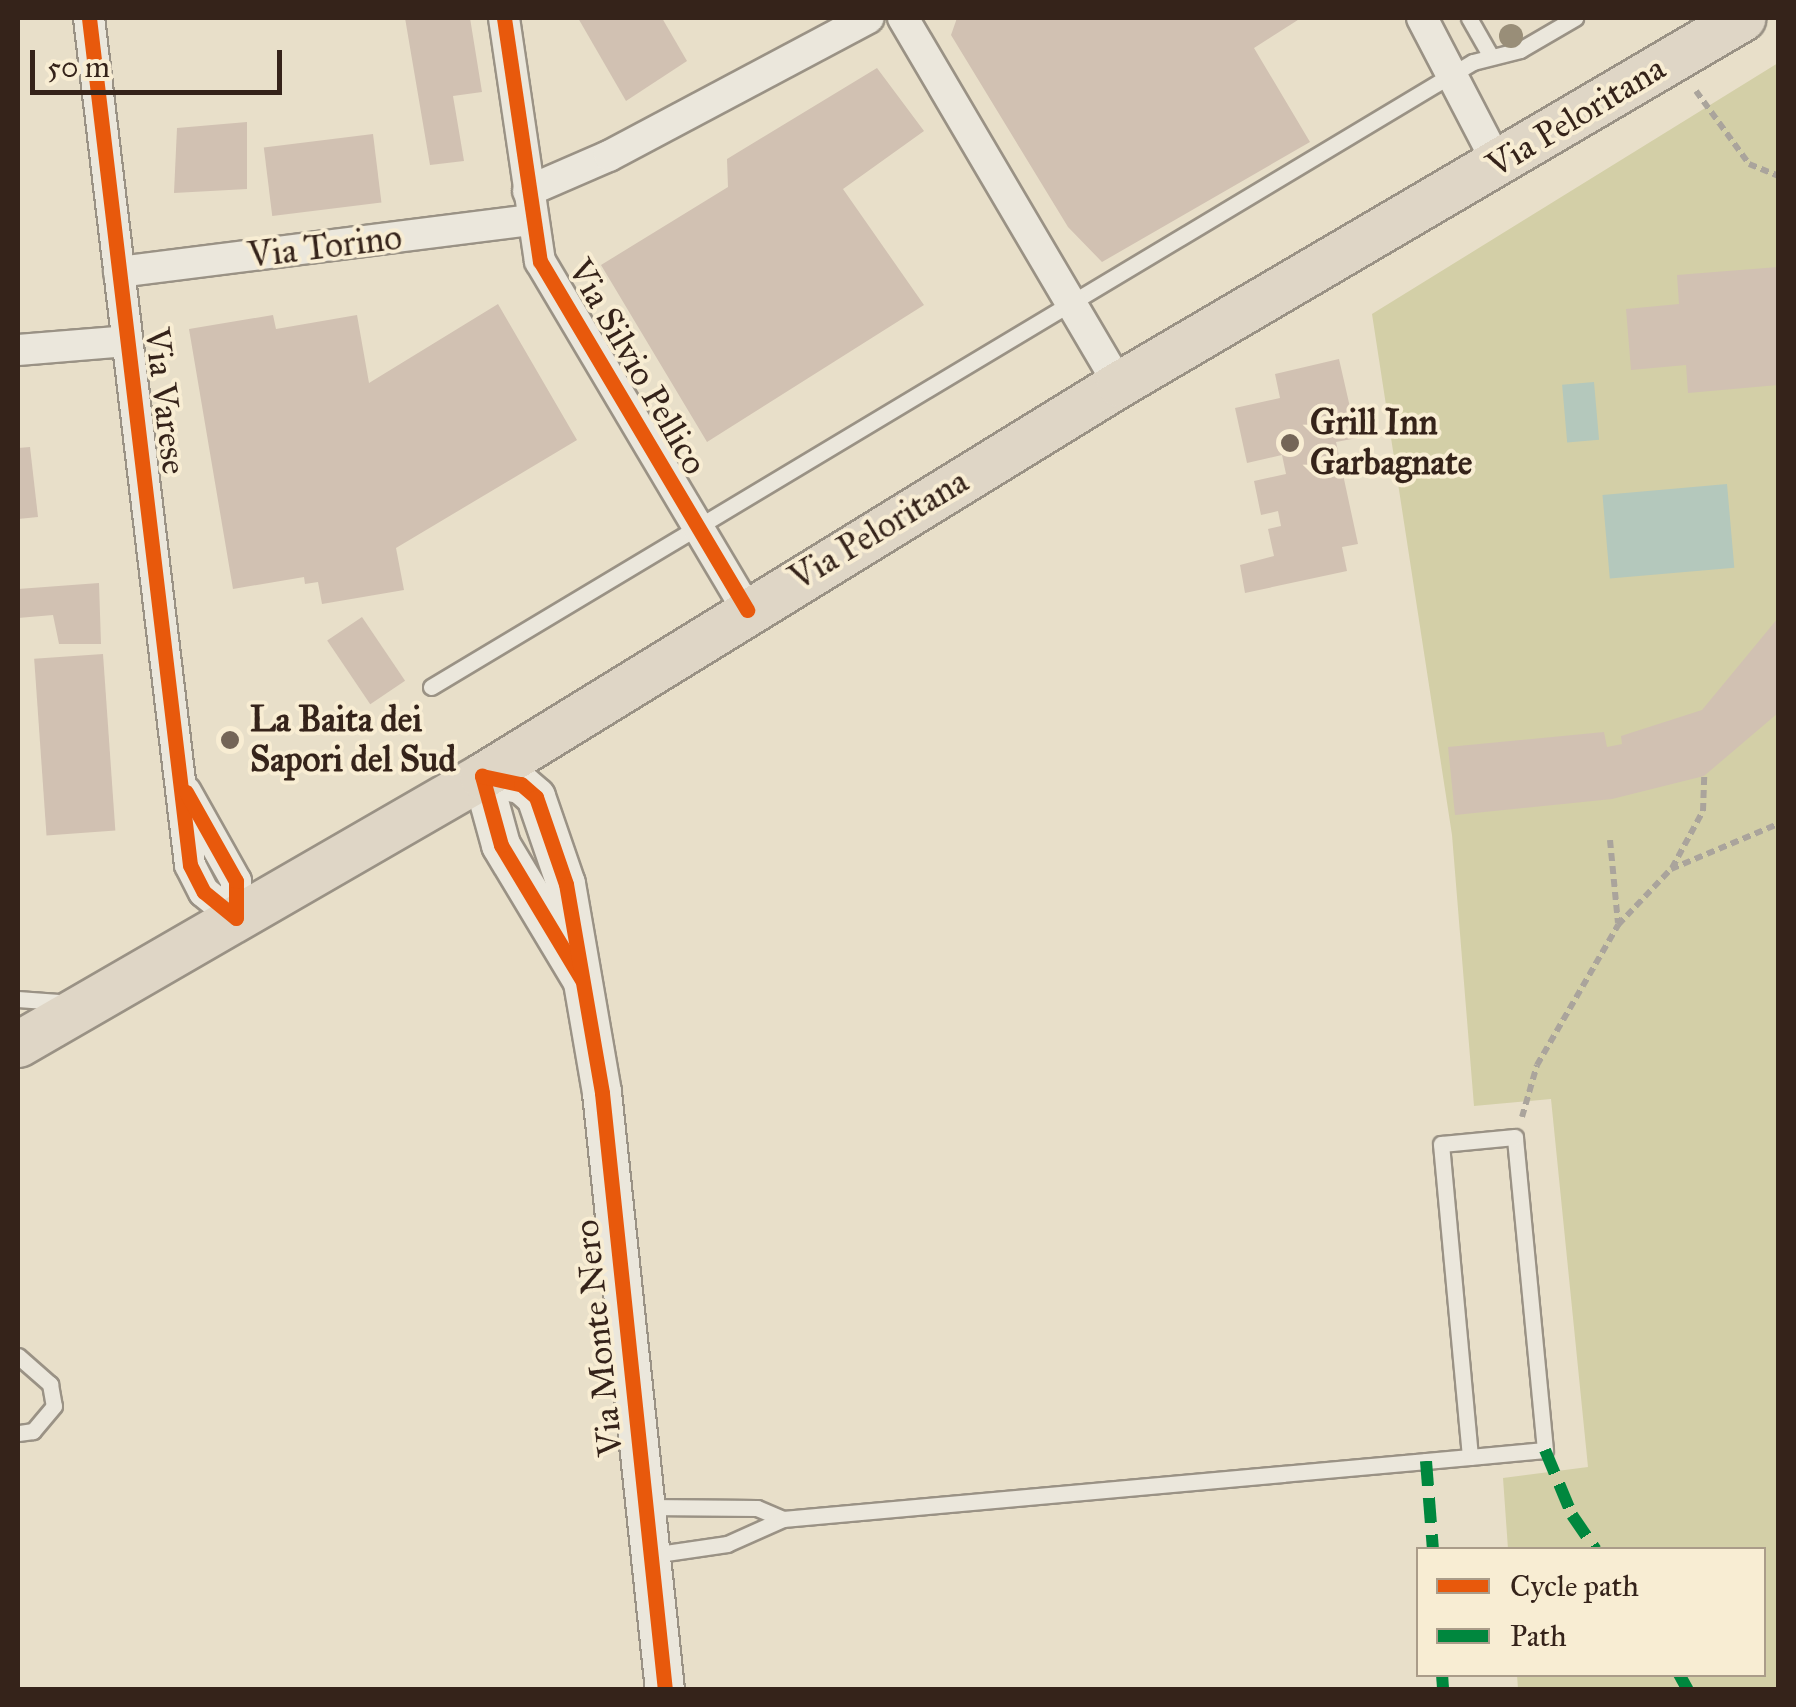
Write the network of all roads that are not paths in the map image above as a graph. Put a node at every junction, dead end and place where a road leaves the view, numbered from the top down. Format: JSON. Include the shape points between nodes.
{"nodes":[{"id":1,"x":89,"y":18,"type":"edge"},
{"id":2,"x":504,"y":18,"type":"edge"},
{"id":3,"x":869,"y":18,"type":"edge"},
{"id":4,"x":903,"y":18,"type":"edge"},
{"id":5,"x":1422,"y":18,"type":"edge"},
{"id":6,"x":1469,"y":18,"type":"edge"},
{"id":7,"x":1575,"y":18,"type":"edge"},
{"id":8,"x":1742,"y":18,"type":"edge"},
{"id":9,"x":1489,"y":53,"type":"junction"},
{"id":10,"x":1456,"y":74,"type":"junction"},
{"id":11,"x":1498,"y":164,"type":"junction"},
{"id":12,"x":529,"y":205,"type":"junction"},
{"id":13,"x":119,"y":272,"type":"junction"},
{"id":14,"x":1072,"y":305,"type":"junction"},
{"id":15,"x":127,"y":341,"type":"junction"},
{"id":16,"x":18,"y":350,"type":"edge"},
{"id":17,"x":1120,"y":384,"type":"junction"},
{"id":18,"x":698,"y":532,"type":"junction"},
{"id":19,"x":748,"y":610,"type":"junction"},
{"id":20,"x":431,"y":687,"type":"dead end"},
{"id":21,"x":482,"y":776,"type":"junction"},
{"id":22,"x":236,"y":918,"type":"junction"},
{"id":23,"x":582,"y":980,"type":"junction"},
{"id":24,"x":18,"y":999,"type":"edge"},
{"id":25,"x":86,"y":1005,"type":"junction"},
{"id":26,"x":18,"y":1044,"type":"edge"},
{"id":27,"x":18,"y":1356,"type":"edge"},
{"id":28,"x":18,"y":1434,"type":"edge"},
{"id":29,"x":1470,"y":1457,"type":"junction"},
{"id":30,"x":648,"y":1507,"type":"junction"},
{"id":31,"x":782,"y":1519,"type":"junction"},
{"id":32,"x":652,"y":1556,"type":"junction"},
{"id":33,"x":665,"y":1690,"type":"edge"}],
"edges":[{"from":1,"to":13,"type":"street","name":"Via Varese"},
{"from":2,"to":12,"type":"street","name":"Via Silvio Pellico"},
{"from":3,"to":12,"type":"street","name":"Via Torino"},
{"from":4,"to":14,"type":"street"},
{"from":5,"to":10,"type":"street"},
{"from":6,"to":9,"type":"lane"},
{"from":7,"to":9,"type":"lane","via":[[1520,50]]},
{"from":8,"to":11,"type":"main road","name":"Via Peloritana"},
{"from":9,"to":10,"type":"lane"},
{"from":10,"to":11,"type":"street"},
{"from":10,"to":14,"type":"lane"},
{"from":11,"to":17,"type":"main road","name":"Via Peloritana"},
{"from":12,"to":13,"type":"street","name":"Via Torino"},
{"from":12,"to":18,"type":"street","name":"Via Silvio Pellico","via":[[540,261],[559,298]]},
{"from":13,"to":15,"type":"street","name":"Via Varese"},
{"from":14,"to":17,"type":"street"},
{"from":14,"to":18,"type":"lane"},
{"from":15,"to":16,"type":"street"},
{"from":15,"to":22,"type":"street","name":"Via Varese","via":[[186,792],[236,881]]},
{"from":17,"to":19,"type":"main road","name":"Via Peloritana"},
{"from":18,"to":19,"type":"street","name":"Via Silvio Pellico"},
{"from":18,"to":20,"type":"lane"},
{"from":19,"to":21,"type":"main road","name":"Via Peloritana"},
{"from":21,"to":22,"type":"main road","name":"Via Peloritana"},
{"from":21,"to":23,"type":"street","name":"Via Monte Nero","via":[[501,845]]},
{"from":21,"to":23,"type":"street","name":"Via Monte Nero","via":[[521,784],[551,828]]},
{"from":22,"to":25,"type":"main road","name":"Via Peloritana"},
{"from":23,"to":30,"type":"street","name":"Via Monte Nero","via":[[602,1092]]},
{"from":24,"to":25,"type":"lane"},
{"from":25,"to":26,"type":"main road","name":"Via Peloritana"},
{"from":27,"to":28,"type":"lane","via":[[50,1384],[54,1406],[32,1431]]},
{"from":29,"to":29,"type":"lane","via":[[1441,1144],[1515,1137],[1544,1450]]},
{"from":29,"to":31,"type":"lane"},
{"from":30,"to":31,"type":"lane","via":[[757,1508]]},
{"from":30,"to":32,"type":"street","name":"Via Monte Nero"},
{"from":31,"to":32,"type":"lane","via":[[727,1544]]},
{"from":32,"to":33,"type":"street","name":"Via Monte Nero"}]}
